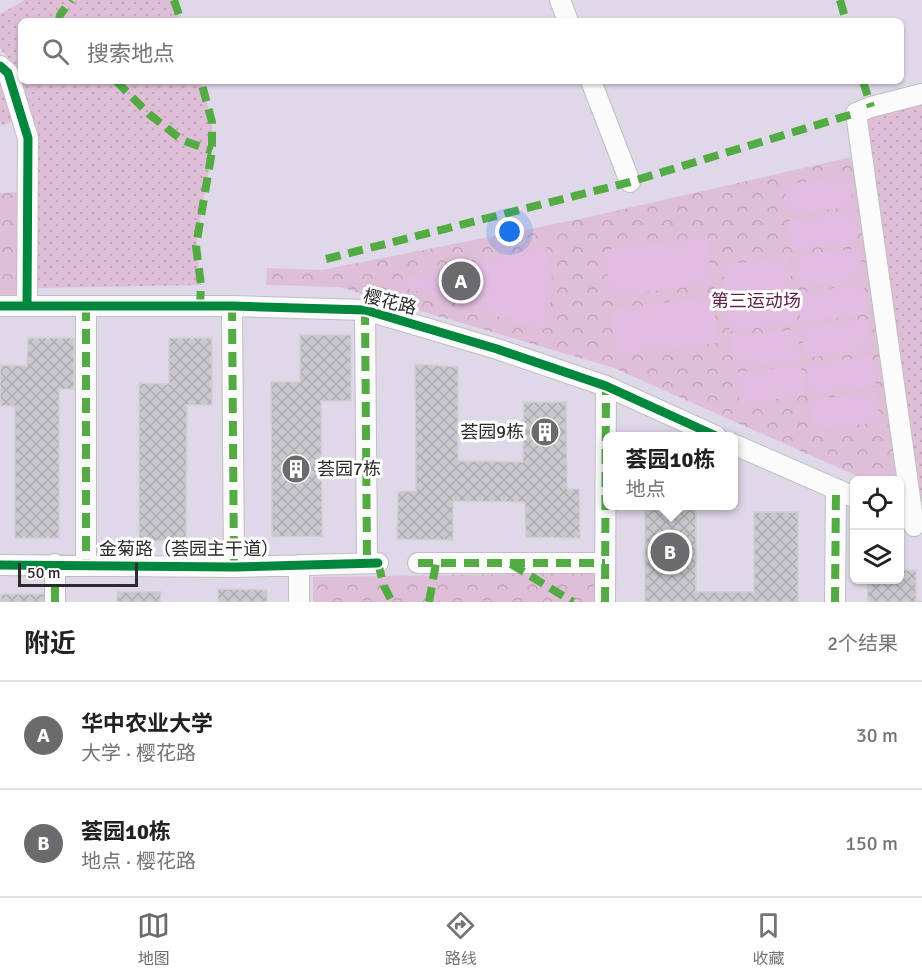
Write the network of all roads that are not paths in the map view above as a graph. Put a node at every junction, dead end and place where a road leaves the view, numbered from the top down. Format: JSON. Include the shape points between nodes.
{"nodes":[{"id":1,"x":560,"y":0,"type":"edge"},
{"id":2,"x":567,"y":18,"type":"edge"},
{"id":3,"x":0,"y":66,"type":"edge"},
{"id":4,"x":592,"y":84,"type":"edge"},
{"id":5,"x":922,"y":94,"type":"edge"},
{"id":6,"x":630,"y":182,"type":"dead end"},
{"id":7,"x":0,"y":306,"type":"edge"},
{"id":8,"x":27,"y":306,"type":"junction"},
{"id":9,"x":86,"y":306,"type":"junction"},
{"id":10,"x":232,"y":306,"type":"junction"},
{"id":11,"x":365,"y":310,"type":"junction"},
{"id":12,"x":606,"y":386,"type":"junction"},
{"id":13,"x":606,"y":432,"type":"edge"},
{"id":14,"x":707,"y":432,"type":"edge"},
{"id":15,"x":738,"y":446,"type":"edge"},
{"id":16,"x":836,"y":489,"type":"junction"},
{"id":17,"x":850,"y":495,"type":"edge"},
{"id":18,"x":605,"y":510,"type":"edge"},
{"id":19,"x":912,"y":525,"type":"edge"},
{"id":20,"x":418,"y":563,"type":"dead end"},
{"id":21,"x":605,"y":563,"type":"junction"},
{"id":22,"x":55,"y":564,"type":"junction"},
{"id":23,"x":0,"y":565,"type":"edge"},
{"id":24,"x":86,"y":565,"type":"junction"},
{"id":25,"x":299,"y":565,"type":"junction"},
{"id":26,"x":234,"y":567,"type":"junction"},
{"id":27,"x":55,"y":602,"type":"edge"},
{"id":28,"x":299,"y":602,"type":"edge"},
{"id":29,"x":605,"y":602,"type":"edge"},
{"id":30,"x":835,"y":602,"type":"edge"}],
"edges":[{"from":1,"to":2,"type":"street"},
{"from":3,"to":8,"type":"street","via":[[8,73],[28,138]]},
{"from":4,"to":6,"type":"street"},
{"from":5,"to":19,"type":"street","via":[[856,113]]},
{"from":7,"to":8,"type":"street","name":"樱花路"},
{"from":8,"to":9,"type":"street","name":"樱花路"},
{"from":9,"to":10,"type":"street","name":"樱花路"},
{"from":9,"to":24,"type":"street"},
{"from":10,"to":11,"type":"street","name":"樱花路"},
{"from":10,"to":26,"type":"street"},
{"from":11,"to":12,"type":"street","name":"樱花路"},
{"from":11,"to":25,"type":"street","name":"金菊路（荟园主干道）","via":[[373,563]]},
{"from":12,"to":13,"type":"street"},
{"from":12,"to":14,"type":"street","name":"樱花路"},
{"from":15,"to":16,"type":"street"},
{"from":16,"to":17,"type":"street"},
{"from":16,"to":30,"type":"street"},
{"from":18,"to":21,"type":"street"},
{"from":20,"to":21,"type":"street"},
{"from":21,"to":29,"type":"street"},
{"from":22,"to":23,"type":"street","name":"金菊路（荟园主干道）"},
{"from":22,"to":24,"type":"street","name":"金菊路（荟园主干道）"},
{"from":22,"to":27,"type":"street"},
{"from":24,"to":26,"type":"street","name":"金菊路（荟园主干道）"},
{"from":25,"to":26,"type":"street","name":"金菊路（荟园主干道）"},
{"from":25,"to":28,"type":"street"}]}
